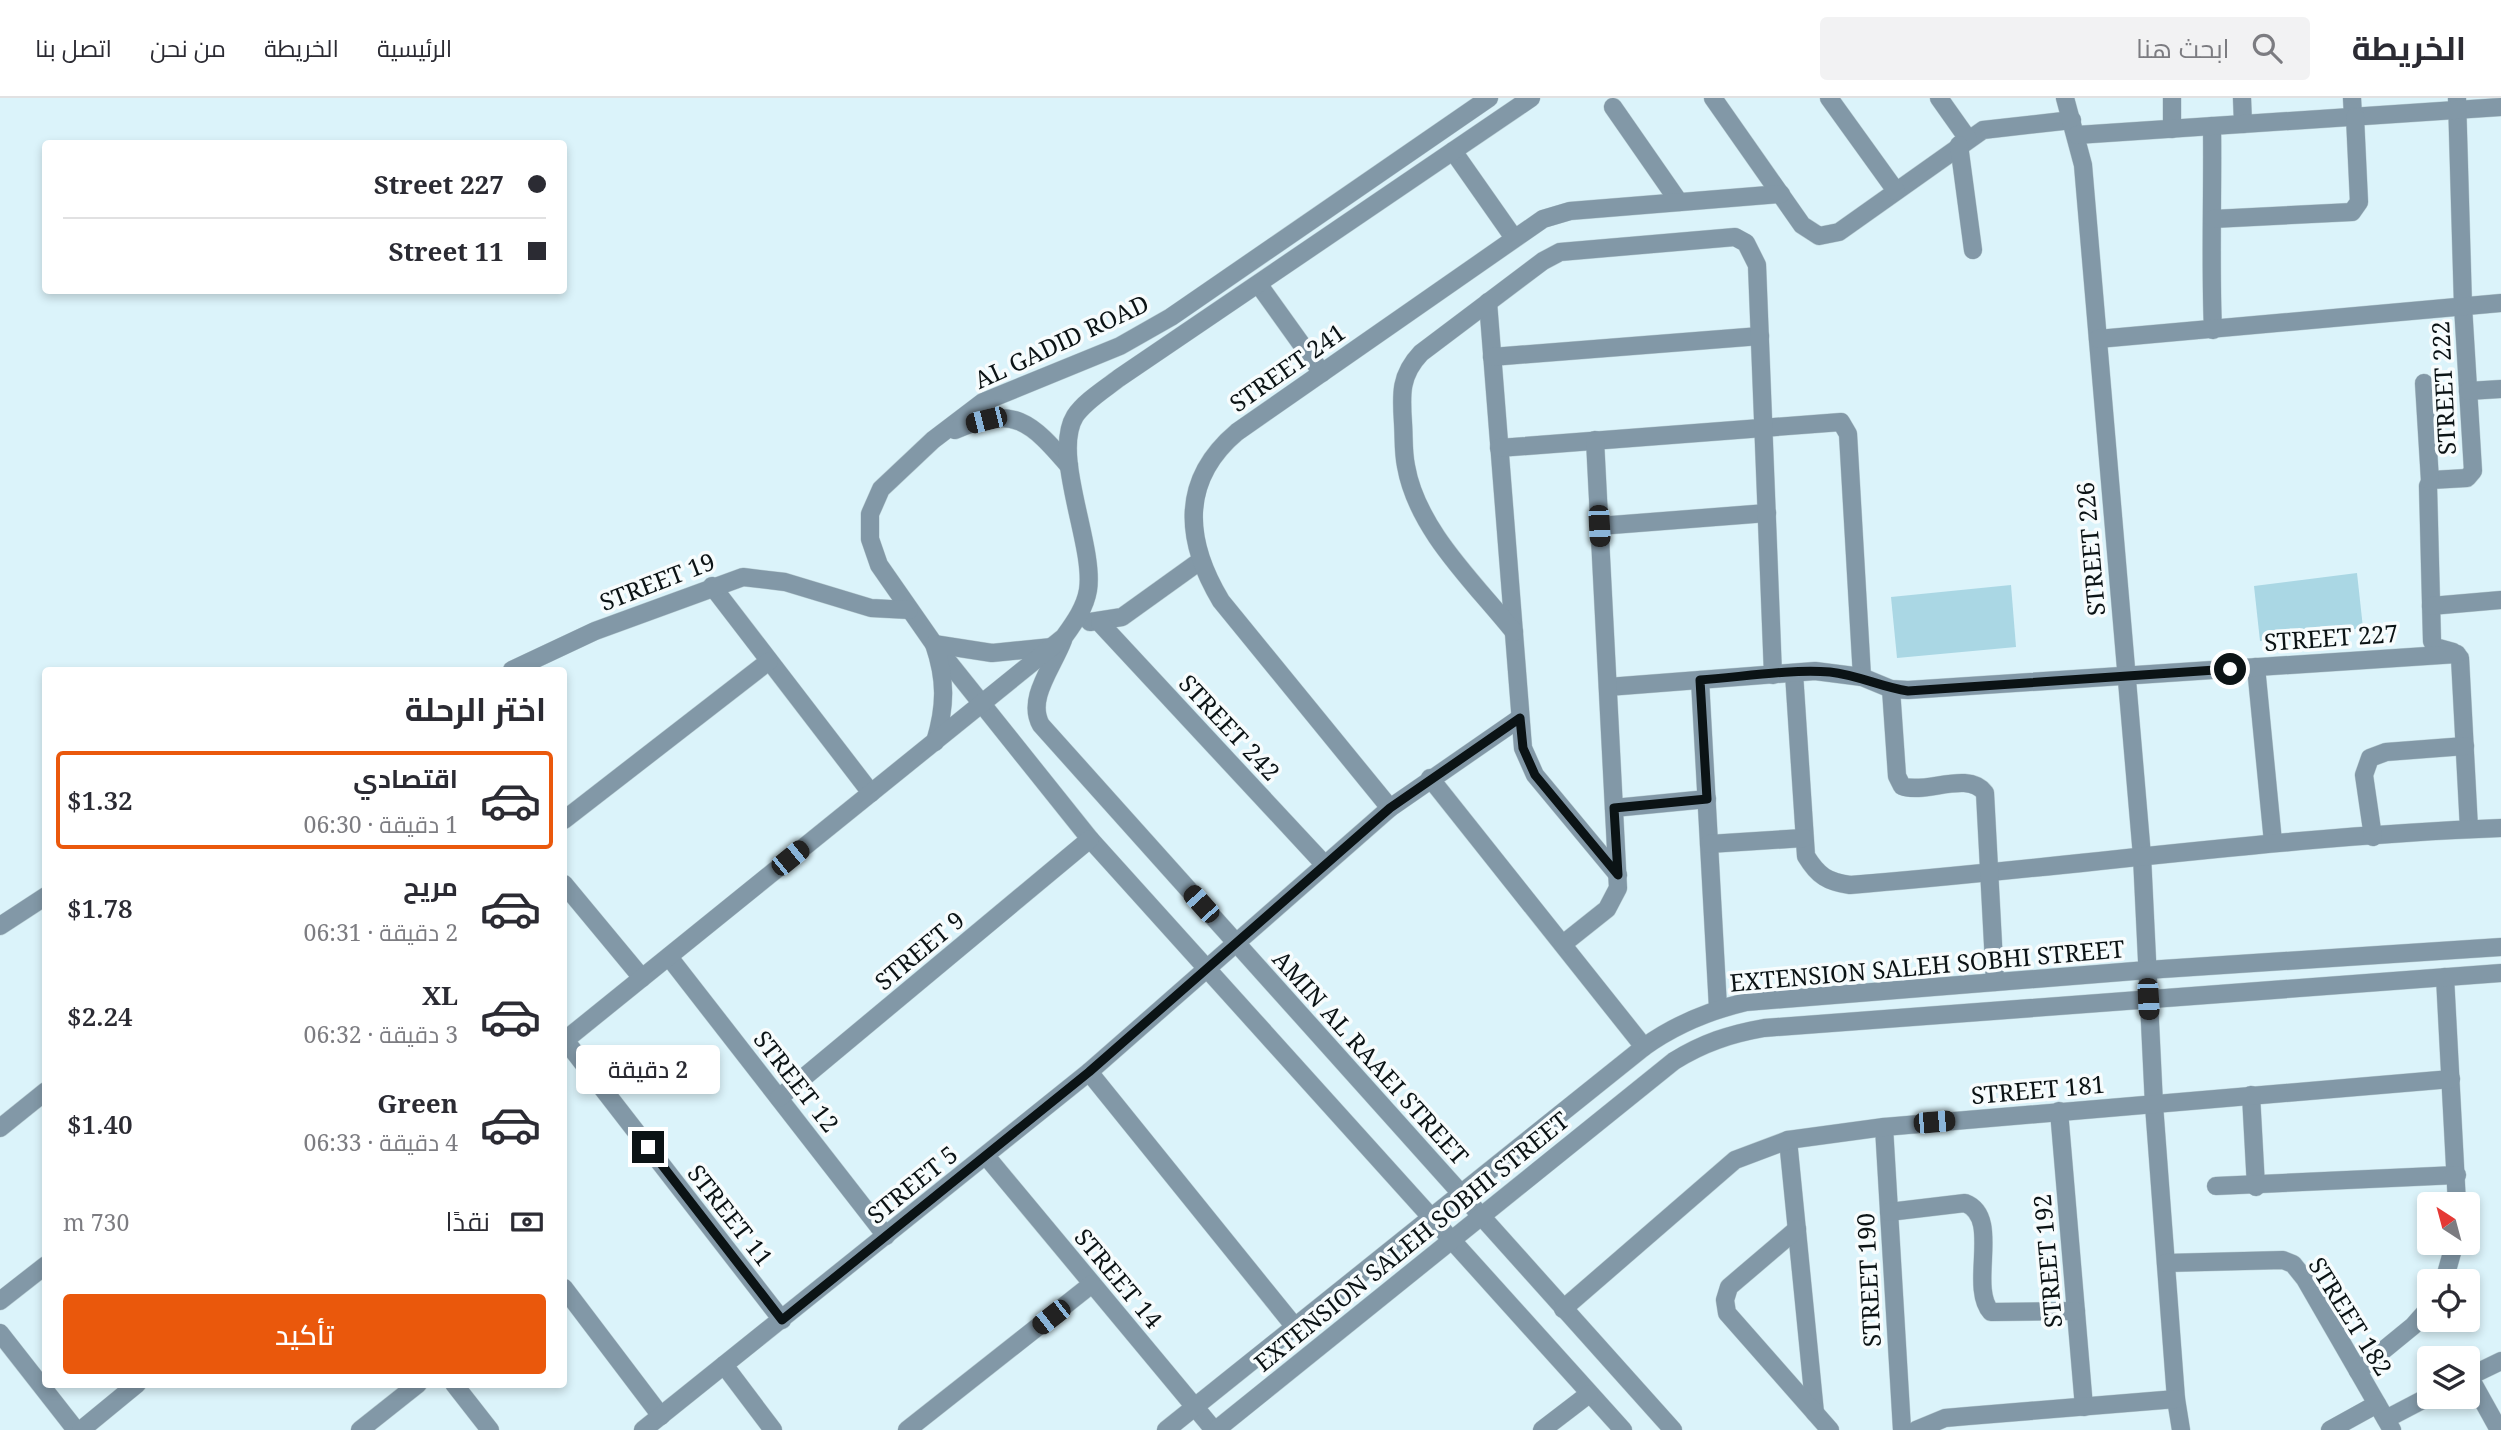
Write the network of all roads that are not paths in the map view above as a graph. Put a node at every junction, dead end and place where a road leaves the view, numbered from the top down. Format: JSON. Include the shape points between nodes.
{"nodes":[{"id":1,"x":1489,"y":98,"type":"edge"},
{"id":2,"x":1531,"y":98,"type":"edge"},
{"id":3,"x":1713,"y":98,"type":"edge"},
{"id":4,"x":1829,"y":98,"type":"edge"},
{"id":5,"x":1940,"y":98,"type":"edge"},
{"id":6,"x":2065,"y":98,"type":"edge"},
{"id":7,"x":2172,"y":98,"type":"edge"},
{"id":8,"x":2242,"y":98,"type":"edge"},
{"id":9,"x":2352,"y":98,"type":"edge"},
{"id":10,"x":2457,"y":104,"type":"edge"},
{"id":11,"x":1613,"y":107,"type":"dead end"},
{"id":12,"x":2501,"y":107,"type":"edge"},
{"id":13,"x":2354,"y":117,"type":"junction"},
{"id":14,"x":2243,"y":124,"type":"junction"},
{"id":15,"x":2212,"y":126,"type":"junction"},
{"id":16,"x":2075,"y":127,"type":"junction"},
{"id":17,"x":2172,"y":129,"type":"junction"},
{"id":18,"x":1963,"y":142,"type":"junction"},
{"id":19,"x":1453,"y":151,"type":"junction"},
{"id":20,"x":1896,"y":191,"type":"junction"},
{"id":21,"x":1781,"y":194,"type":"junction"},
{"id":22,"x":1679,"y":202,"type":"junction"},
{"id":23,"x":2213,"y":219,"type":"junction"},
{"id":24,"x":1514,"y":238,"type":"junction"},
{"id":25,"x":1973,"y":250,"type":"dead end"},
{"id":26,"x":1259,"y":285,"type":"junction"},
{"id":27,"x":1488,"y":302,"type":"junction"},
{"id":28,"x":2501,"y":303,"type":"edge"},
{"id":29,"x":2463,"y":306,"type":"junction"},
{"id":30,"x":2213,"y":330,"type":"junction"},
{"id":31,"x":1760,"y":336,"type":"junction"},
{"id":32,"x":2098,"y":339,"type":"junction"},
{"id":33,"x":1492,"y":357,"type":"junction"},
{"id":34,"x":1322,"y":373,"type":"junction"},
{"id":35,"x":2424,"y":383,"type":"dead end"},
{"id":36,"x":2501,"y":389,"type":"edge"},
{"id":37,"x":2468,"y":391,"type":"junction"},
{"id":38,"x":1763,"y":426,"type":"junction"},
{"id":39,"x":933,"y":440,"type":"junction"},
{"id":40,"x":1595,"y":440,"type":"junction"},
{"id":41,"x":1499,"y":448,"type":"junction"},
{"id":42,"x":1069,"y":466,"type":"junction"},
{"id":43,"x":2430,"y":481,"type":"junction"},
{"id":44,"x":1767,"y":513,"type":"junction"},
{"id":45,"x":1599,"y":526,"type":"junction"},
{"id":46,"x":1200,"y":561,"type":"junction"},
{"id":47,"x":712,"y":586,"type":"junction"},
{"id":48,"x":2501,"y":600,"type":"edge"},
{"id":49,"x":2431,"y":606,"type":"junction"},
{"id":50,"x":909,"y":610,"type":"junction"},
{"id":51,"x":1076,"y":620,"type":"junction"},
{"id":52,"x":1100,"y":623,"type":"junction"},
{"id":53,"x":1514,"y":632,"type":"junction"},
{"id":54,"x":1058,"y":642,"type":"junction"},
{"id":55,"x":934,"y":644,"type":"junction"},
{"id":56,"x":2457,"y":654,"type":"junction"},
{"id":57,"x":769,"y":661,"type":"junction"},
{"id":58,"x":518,"y":667,"type":"edge"},
{"id":59,"x":2256,"y":667,"type":"junction"},
{"id":60,"x":1794,"y":673,"type":"junction"},
{"id":61,"x":1773,"y":675,"type":"junction"},
{"id":62,"x":1862,"y":677,"type":"junction"},
{"id":63,"x":2125,"y":677,"type":"junction"},
{"id":64,"x":1700,"y":680,"type":"junction"},
{"id":65,"x":1608,"y":687,"type":"junction"},
{"id":66,"x":1891,"y":688,"type":"junction"},
{"id":67,"x":982,"y":705,"type":"junction"},
{"id":68,"x":1520,"y":718,"type":"junction"},
{"id":69,"x":935,"y":742,"type":"junction"},
{"id":70,"x":2465,"y":746,"type":"junction"},
{"id":71,"x":1430,"y":778,"type":"junction"},
{"id":72,"x":871,"y":793,"type":"junction"},
{"id":73,"x":1707,"y":799,"type":"junction"},
{"id":74,"x":1390,"y":808,"type":"junction"},
{"id":75,"x":1614,"y":808,"type":"junction"},
{"id":76,"x":567,"y":818,"type":"edge"},
{"id":77,"x":2501,"y":828,"type":"edge"},
{"id":78,"x":2469,"y":829,"type":"junction"},
{"id":79,"x":1804,"y":838,"type":"junction"},
{"id":80,"x":2373,"y":838,"type":"junction"},
{"id":81,"x":1090,"y":839,"type":"junction"},
{"id":82,"x":2273,"y":842,"type":"junction"},
{"id":83,"x":1709,"y":844,"type":"junction"},
{"id":84,"x":2142,"y":856,"type":"junction"},
{"id":85,"x":1324,"y":864,"type":"junction"},
{"id":86,"x":1989,"y":874,"type":"junction"},
{"id":87,"x":1618,"y":875,"type":"junction"},
{"id":88,"x":567,"y":888,"type":"edge"},
{"id":89,"x":42,"y":899,"type":"edge"},
{"id":90,"x":0,"y":926,"type":"edge"},
{"id":91,"x":1237,"y":944,"type":"junction"},
{"id":92,"x":1563,"y":944,"type":"junction"},
{"id":93,"x":2501,"y":947,"type":"edge"},
{"id":94,"x":669,"y":957,"type":"junction"},
{"id":95,"x":1207,"y":970,"type":"junction"},
{"id":96,"x":2147,"y":970,"type":"junction"},
{"id":97,"x":2501,"y":973,"type":"edge"},
{"id":98,"x":2445,"y":977,"type":"junction"},
{"id":99,"x":642,"y":978,"type":"junction"},
{"id":100,"x":1995,"y":982,"type":"junction"},
{"id":101,"x":2148,"y":999,"type":"junction"},
{"id":102,"x":1718,"y":1008,"type":"junction"},
{"id":103,"x":567,"y":1038,"type":"edge"},
{"id":104,"x":567,"y":1044,"type":"edge"},
{"id":105,"x":1644,"y":1047,"type":"junction"},
{"id":106,"x":1089,"y":1072,"type":"junction"},
{"id":107,"x":2451,"y":1079,"type":"junction"},
{"id":108,"x":42,"y":1094,"type":"edge"},
{"id":109,"x":2251,"y":1095,"type":"junction"},
{"id":110,"x":779,"y":1098,"type":"junction"},
{"id":111,"x":2154,"y":1105,"type":"junction"},
{"id":112,"x":2059,"y":1111,"type":"junction"},
{"id":113,"x":1884,"y":1126,"type":"junction"},
{"id":114,"x":0,"y":1128,"type":"edge"},
{"id":115,"x":1788,"y":1140,"type":"junction"},
{"id":116,"x":986,"y":1156,"type":"junction"},
{"id":117,"x":2457,"y":1175,"type":"junction"},
{"id":118,"x":2216,"y":1186,"type":"dead end"},
{"id":119,"x":2256,"y":1187,"type":"junction"},
{"id":120,"x":2457,"y":1192,"type":"edge"},
{"id":121,"x":1461,"y":1194,"type":"junction"},
{"id":122,"x":1889,"y":1212,"type":"junction"},
{"id":123,"x":1479,"y":1216,"type":"junction"},
{"id":124,"x":1431,"y":1218,"type":"junction"},
{"id":125,"x":1797,"y":1229,"type":"junction"},
{"id":126,"x":886,"y":1236,"type":"junction"},
{"id":127,"x":1451,"y":1239,"type":"junction"},
{"id":128,"x":2166,"y":1263,"type":"junction"},
{"id":129,"x":42,"y":1268,"type":"edge"},
{"id":130,"x":1092,"y":1284,"type":"junction"},
{"id":131,"x":567,"y":1292,"type":"edge"},
{"id":132,"x":0,"y":1301,"type":"edge"},
{"id":133,"x":1563,"y":1309,"type":"junction"},
{"id":134,"x":2076,"y":1311,"type":"junction"},
{"id":135,"x":782,"y":1320,"type":"junction"},
{"id":136,"x":2417,"y":1322,"type":"edge"},
{"id":137,"x":1295,"y":1326,"type":"junction"},
{"id":138,"x":0,"y":1333,"type":"edge"},
{"id":139,"x":2501,"y":1361,"type":"edge"},
{"id":140,"x":724,"y":1365,"type":"junction"},
{"id":141,"x":2358,"y":1371,"type":"junction"},
{"id":142,"x":2480,"y":1371,"type":"edge"},
{"id":143,"x":42,"y":1385,"type":"edge"},
{"id":144,"x":45,"y":1388,"type":"edge"},
{"id":145,"x":132,"y":1388,"type":"edge"},
{"id":146,"x":413,"y":1388,"type":"edge"},
{"id":147,"x":457,"y":1388,"type":"edge"},
{"id":148,"x":1588,"y":1394,"type":"junction"},
{"id":149,"x":2480,"y":1397,"type":"edge"},
{"id":150,"x":2176,"y":1399,"type":"junction"},
{"id":151,"x":2417,"y":1402,"type":"edge"},
{"id":152,"x":1195,"y":1407,"type":"junction"},
{"id":153,"x":2084,"y":1407,"type":"junction"},
{"id":154,"x":1815,"y":1413,"type":"junction"},
{"id":155,"x":661,"y":1416,"type":"junction"},
{"id":156,"x":2385,"y":1418,"type":"edge"},
{"id":157,"x":1987,"y":1422,"type":"edge"},
{"id":158,"x":79,"y":1430,"type":"edge"},
{"id":159,"x":360,"y":1430,"type":"edge"},
{"id":160,"x":490,"y":1430,"type":"edge"},
{"id":161,"x":643,"y":1430,"type":"edge"},
{"id":162,"x":773,"y":1430,"type":"edge"},
{"id":163,"x":907,"y":1430,"type":"edge"},
{"id":164,"x":1166,"y":1430,"type":"edge"},
{"id":165,"x":1215,"y":1430,"type":"edge"},
{"id":166,"x":1542,"y":1430,"type":"edge"},
{"id":167,"x":1623,"y":1430,"type":"edge"},
{"id":168,"x":1674,"y":1430,"type":"edge"},
{"id":169,"x":1830,"y":1430,"type":"edge"},
{"id":170,"x":1902,"y":1430,"type":"edge"},
{"id":171,"x":1916,"y":1430,"type":"edge"},
{"id":172,"x":2181,"y":1430,"type":"edge"},
{"id":173,"x":2330,"y":1430,"type":"edge"},
{"id":174,"x":2499,"y":1430,"type":"edge"}],
"edges":[{"from":1,"to":39,"type":"street","name":"AL GADID ROAD","via":[[1171,317],[1120,346],[983,402]]},
{"from":2,"to":19,"type":"street","name":"AL GADID ROAD"},
{"from":3,"to":21,"type":"street"},
{"from":4,"to":20,"type":"street"},
{"from":5,"to":18,"type":"street"},
{"from":6,"to":16,"type":"street","name":"STREET 226"},
{"from":7,"to":17,"type":"street"},
{"from":8,"to":14,"type":"street"},
{"from":9,"to":13,"type":"street"},
{"from":10,"to":12,"type":"street"},
{"from":10,"to":13,"type":"street"},
{"from":10,"to":29,"type":"street","name":"STREET 222"},
{"from":11,"to":22,"type":"street"},
{"from":13,"to":14,"type":"street"},
{"from":13,"to":23,"type":"street","via":[[2359,202],[2352,212]]},
{"from":14,"to":15,"type":"street"},
{"from":15,"to":17,"type":"street"},
{"from":15,"to":23,"type":"street"},
{"from":16,"to":17,"type":"street"},
{"from":16,"to":18,"type":"street","via":[[2001,127],[1983,130]]},
{"from":16,"to":32,"type":"street","name":"STREET 226","via":[[2083,165]]},
{"from":18,"to":20,"type":"street"},
{"from":18,"to":25,"type":"street"},
{"from":19,"to":24,"type":"street"},
{"from":19,"to":26,"type":"street","name":"AL GADID ROAD"},
{"from":20,"to":21,"type":"street","via":[[1829,236],[1810,232]]},
{"from":21,"to":22,"type":"street","name":"STREET 241"},
{"from":22,"to":24,"type":"street","name":"STREET 241","via":[[1570,211],[1543,219]]},
{"from":23,"to":30,"type":"street"},
{"from":24,"to":34,"type":"street","name":"STREET 241"},
{"from":26,"to":34,"type":"street"},
{"from":26,"to":42,"type":"street","name":"AL GADID ROAD","via":[[1119,378],[1076,414],[1070,427]]},
{"from":27,"to":31,"type":"street","via":[[1560,252],[1735,237],[1754,253]]},
{"from":27,"to":33,"type":"street"},
{"from":27,"to":53,"type":"street","via":[[1409,365],[1401,398],[1406,466],[1426,519]]},
{"from":28,"to":29,"type":"street"},
{"from":29,"to":30,"type":"street"},
{"from":29,"to":37,"type":"street","name":"STREET 222"},
{"from":30,"to":32,"type":"street"},
{"from":31,"to":33,"type":"street"},
{"from":31,"to":38,"type":"street"},
{"from":32,"to":63,"type":"street","name":"STREET 226"},
{"from":33,"to":41,"type":"street"},
{"from":34,"to":46,"type":"street","name":"STREET 241","via":[[1237,432],[1208,462],[1194,501]]},
{"from":35,"to":43,"type":"street"},
{"from":36,"to":37,"type":"street"},
{"from":37,"to":43,"type":"street","name":"STREET 222","via":[[2472,476]]},
{"from":38,"to":40,"type":"street"},
{"from":38,"to":44,"type":"street"},
{"from":38,"to":62,"type":"street","via":[[1834,420],[1846,427]]},
{"from":39,"to":42,"type":"street","via":[[1000,416],[1038,430]]},
{"from":39,"to":50,"type":"street","name":"AL GADID ROAD","via":[[881,489],[870,514],[870,540],[879,565]]},
{"from":40,"to":41,"type":"street"},
{"from":40,"to":45,"type":"street"},
{"from":41,"to":53,"type":"street"},
{"from":42,"to":51,"type":"street","name":"AL GADID ROAD","via":[[1089,577]]},
{"from":43,"to":49,"type":"street","name":"STREET 222"},
{"from":44,"to":45,"type":"street"},
{"from":44,"to":61,"type":"street"},
{"from":45,"to":65,"type":"street"},
{"from":46,"to":52,"type":"street","via":[[1132,611]]},
{"from":46,"to":74,"type":"street","name":"STREET 241","via":[[1221,601]]},
{"from":47,"to":50,"type":"street","name":"STREET 19","via":[[729,579],[758,577],[871,608]]},
{"from":47,"to":57,"type":"street"},
{"from":47,"to":58,"type":"street","name":"STREET 19","via":[[595,631]]},
{"from":48,"to":49,"type":"street"},
{"from":49,"to":56,"type":"street","name":"STREET 222","via":[[2433,644]]},
{"from":50,"to":55,"type":"street","name":"AL GADID ROAD"},
{"from":51,"to":52,"type":"street"},
{"from":51,"to":54,"type":"street","name":"AL GADID ROAD"},
{"from":52,"to":85,"type":"street","name":"STREET 242"},
{"from":53,"to":68,"type":"street"},
{"from":54,"to":55,"type":"street","via":[[992,653]]},
{"from":54,"to":67,"type":"street","name":"AL GADID ROAD"},
{"from":54,"to":91,"type":"street","name":"AMIN AL RAAEI STREET","via":[[1052,669],[1036,697],[1037,719]]},
{"from":55,"to":67,"type":"street","name":"AL GADID ROAD"},
{"from":55,"to":69,"type":"street","via":[[945,693]]},
{"from":56,"to":59,"type":"street","name":"STREET 227"},
{"from":56,"to":70,"type":"street"},
{"from":57,"to":72,"type":"street"},
{"from":57,"to":76,"type":"street"},
{"from":59,"to":63,"type":"street","name":"STREET 227"},
{"from":59,"to":82,"type":"street"},
{"from":60,"to":61,"type":"street","name":"STREET 227"},
{"from":60,"to":62,"type":"street","name":"STREET 227"},
{"from":60,"to":79,"type":"street"},
{"from":61,"to":64,"type":"street","name":"STREET 227"},
{"from":62,"to":66,"type":"street","name":"STREET 227"},
{"from":63,"to":66,"type":"street","name":"STREET 227","via":[[1908,691]]},
{"from":63,"to":84,"type":"street","name":"STREET 226"},
{"from":64,"to":65,"type":"street","name":"STREET 227"},
{"from":64,"to":73,"type":"street"},
{"from":65,"to":75,"type":"street"},
{"from":66,"to":86,"type":"street","via":[[1898,781],[1907,788],[1970,783],[1981,788],[1986,799]]},
{"from":67,"to":69,"type":"street"},
{"from":67,"to":81,"type":"street"},
{"from":68,"to":71,"type":"street","name":"STREET 5"},
{"from":68,"to":87,"type":"street","via":[[1523,748],[1535,775]]},
{"from":69,"to":72,"type":"street"},
{"from":70,"to":78,"type":"street"},
{"from":70,"to":80,"type":"street","via":[[2386,752],[2370,758],[2364,775]]},
{"from":71,"to":74,"type":"street","name":"STREET 5"},
{"from":71,"to":92,"type":"street"},
{"from":72,"to":94,"type":"street"},
{"from":73,"to":75,"type":"street"},
{"from":73,"to":83,"type":"street"},
{"from":74,"to":85,"type":"street","name":"STREET 5"},
{"from":75,"to":87,"type":"street"},
{"from":77,"to":78,"type":"street"},
{"from":78,"to":80,"type":"street"},
{"from":79,"to":83,"type":"street"},
{"from":79,"to":86,"type":"street","via":[[1806,856],[1816,873],[1832,883],[1850,886]]},
{"from":80,"to":82,"type":"street"},
{"from":81,"to":95,"type":"street"},
{"from":81,"to":110,"type":"street","name":"STREET 9"},
{"from":82,"to":84,"type":"street"},
{"from":83,"to":102,"type":"street"},
{"from":84,"to":86,"type":"street"},
{"from":84,"to":96,"type":"street","name":"STREET 226"},
{"from":85,"to":91,"type":"street","name":"STREET 5"},
{"from":86,"to":100,"type":"street"},
{"from":87,"to":92,"type":"street","via":[[1615,899]]},
{"from":88,"to":99,"type":"street"},
{"from":89,"to":90,"type":"street"},
{"from":91,"to":95,"type":"street","name":"STREET 5"},
{"from":91,"to":121,"type":"street","name":"AMIN AL RAAEI STREET"},
{"from":92,"to":105,"type":"street"},
{"from":93,"to":96,"type":"street","name":"EXTENSION SALEH SOBHI STREET"},
{"from":94,"to":99,"type":"street"},
{"from":94,"to":110,"type":"street","name":"STREET 12"},
{"from":95,"to":106,"type":"street","name":"STREET 5"},
{"from":95,"to":124,"type":"street"},
{"from":96,"to":100,"type":"street","name":"EXTENSION SALEH SOBHI STREET"},
{"from":96,"to":101,"type":"street","name":"STREET 226"},
{"from":97,"to":98,"type":"street","name":"EXTENSION SALEH SOBHI STREET"},
{"from":98,"to":101,"type":"street","name":"EXTENSION SALEH SOBHI STREET"},
{"from":98,"to":107,"type":"street"},
{"from":99,"to":103,"type":"street"},
{"from":100,"to":102,"type":"street","name":"EXTENSION SALEH SOBHI STREET"},
{"from":101,"to":111,"type":"street","name":"STREET 226"},
{"from":101,"to":123,"type":"street","name":"EXTENSION SALEH SOBHI STREET","via":[[1764,1028],[1724,1036],[1674,1061]]},
{"from":102,"to":105,"type":"street","name":"EXTENSION SALEH SOBHI STREET","via":[[1680,1023]]},
{"from":104,"to":135,"type":"street","name":"STREET 11"},
{"from":105,"to":121,"type":"street","name":"EXTENSION SALEH SOBHI STREET"},
{"from":106,"to":116,"type":"street","name":"STREET 5"},
{"from":106,"to":137,"type":"street"},
{"from":107,"to":109,"type":"street","name":"STREET 181"},
{"from":107,"to":117,"type":"street"},
{"from":108,"to":114,"type":"street"},
{"from":109,"to":111,"type":"street","name":"STREET 181"},
{"from":109,"to":119,"type":"street"},
{"from":110,"to":126,"type":"street","name":"STREET 12"},
{"from":111,"to":112,"type":"street","name":"STREET 181"},
{"from":111,"to":128,"type":"street","name":"STREET 226"},
{"from":112,"to":113,"type":"street","name":"STREET 181"},
{"from":112,"to":134,"type":"street","name":"STREET 192"},
{"from":113,"to":115,"type":"street","name":"STREET 181"},
{"from":113,"to":122,"type":"street","name":"STREET 190"},
{"from":115,"to":125,"type":"street"},
{"from":115,"to":133,"type":"street","name":"STREET 181","via":[[1735,1160]]},
{"from":116,"to":126,"type":"street","name":"STREET 5"},
{"from":116,"to":130,"type":"street","name":"STREET 14"},
{"from":117,"to":119,"type":"street"},
{"from":117,"to":120,"type":"street"},
{"from":118,"to":119,"type":"street"},
{"from":121,"to":123,"type":"street","name":"AMIN AL RAAEI STREET"},
{"from":121,"to":124,"type":"street","name":"EXTENSION SALEH SOBHI STREET"},
{"from":122,"to":134,"type":"street","via":[[1965,1203],[1973,1206],[1982,1220],[1984,1299],[1991,1312]]},
{"from":122,"to":170,"type":"street","name":"STREET 190"},
{"from":123,"to":127,"type":"street","name":"EXTENSION SALEH SOBHI STREET"},
{"from":123,"to":133,"type":"street","name":"AMIN AL RAAEI STREET"},
{"from":124,"to":127,"type":"street"},
{"from":124,"to":137,"type":"street","name":"EXTENSION SALEH SOBHI STREET"},
{"from":125,"to":154,"type":"street"},
{"from":125,"to":154,"type":"street","via":[[1738,1278],[1725,1300],[1735,1324]]},
{"from":126,"to":135,"type":"street","name":"STREET 5"},
{"from":127,"to":148,"type":"street"},
{"from":127,"to":165,"type":"street","name":"EXTENSION SALEH SOBHI STREET"},
{"from":128,"to":141,"type":"street","name":"STREET 182","via":[[2273,1259],[2292,1264],[2300,1270]]},
{"from":128,"to":150,"type":"street","name":"STREET 226"},
{"from":129,"to":132,"type":"street"},
{"from":130,"to":152,"type":"street","name":"STREET 14"},
{"from":130,"to":163,"type":"street"},
{"from":131,"to":155,"type":"street"},
{"from":133,"to":168,"type":"street","name":"AMIN AL RAAEI STREET"},
{"from":134,"to":153,"type":"street","name":"STREET 192"},
{"from":135,"to":140,"type":"street","name":"STREET 5"},
{"from":136,"to":141,"type":"street"},
{"from":137,"to":152,"type":"street","name":"EXTENSION SALEH SOBHI STREET"},
{"from":138,"to":143,"type":"street"},
{"from":139,"to":142,"type":"street"},
{"from":140,"to":155,"type":"street","name":"STREET 5"},
{"from":140,"to":162,"type":"street"},
{"from":141,"to":156,"type":"street","name":"STREET 182"},
{"from":144,"to":158,"type":"street"},
{"from":145,"to":158,"type":"street"},
{"from":146,"to":159,"type":"street"},
{"from":147,"to":160,"type":"street"},
{"from":148,"to":166,"type":"street"},
{"from":148,"to":167,"type":"street"},
{"from":149,"to":174,"type":"street"},
{"from":150,"to":153,"type":"street"},
{"from":150,"to":172,"type":"street","name":"STREET 226"},
{"from":151,"to":156,"type":"street"},
{"from":152,"to":164,"type":"street","name":"EXTENSION SALEH SOBHI STREET"},
{"from":152,"to":165,"type":"street","name":"STREET 14"},
{"from":153,"to":157,"type":"street"},
{"from":154,"to":169,"type":"street"},
{"from":155,"to":161,"type":"street","name":"STREET 5"},
{"from":156,"to":173,"type":"street"},
{"from":157,"to":171,"type":"street","via":[[1945,1418]]}]}
